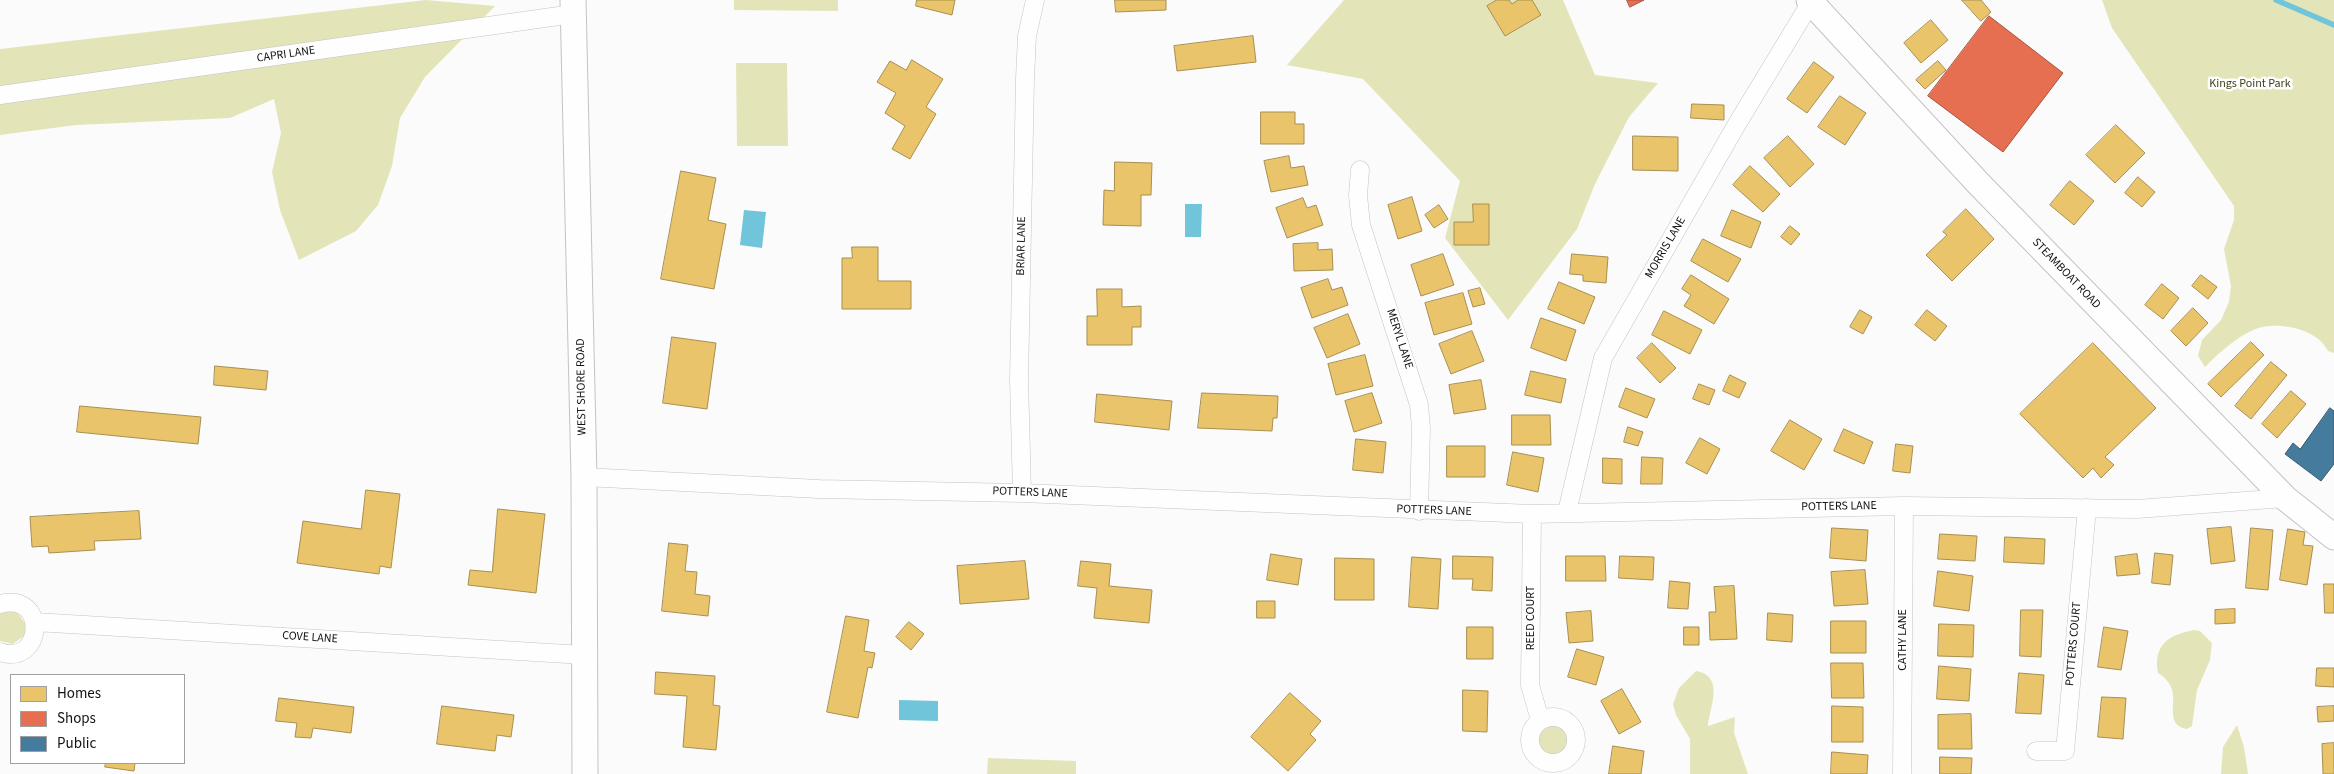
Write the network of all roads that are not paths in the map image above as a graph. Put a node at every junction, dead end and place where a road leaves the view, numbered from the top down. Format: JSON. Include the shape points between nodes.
{"nodes":[{"id":1,"x":1035,"y":0,"type":"edge"},
{"id":2,"x":1810,"y":1,"type":"edge"},
{"id":3,"x":573,"y":7,"type":"edge"},
{"id":4,"x":0,"y":95,"type":"edge"},
{"id":5,"x":1360,"y":170,"type":"dead end"},
{"id":6,"x":584,"y":477,"type":"junction"},
{"id":7,"x":1022,"y":493,"type":"junction"},
{"id":8,"x":2285,"y":498,"type":"junction"},
{"id":9,"x":1904,"y":506,"type":"junction"},
{"id":10,"x":2087,"y":508,"type":"junction"},
{"id":11,"x":1419,"y":511,"type":"junction"},
{"id":12,"x":1567,"y":512,"type":"junction"},
{"id":13,"x":1532,"y":514,"type":"junction"},
{"id":14,"x":2334,"y":538,"type":"edge"},
{"id":15,"x":0,"y":604,"type":"edge"},
{"id":16,"x":35,"y":622,"type":"junction"},
{"id":17,"x":0,"y":652,"type":"edge"},
{"id":18,"x":584,"y":655,"type":"junction"},
{"id":19,"x":1540,"y":720,"type":"dead end"},
{"id":20,"x":2036,"y":750,"type":"dead end"},
{"id":21,"x":586,"y":774,"type":"edge"},
{"id":22,"x":1902,"y":774,"type":"edge"}],
"edges":[{"from":1,"to":7,"type":"street","name":"BRIAR LANE","via":[[1024,80],[1019,379]]},
{"from":2,"to":8,"type":"main road","name":"STEAMBOAT ROAD","via":[[1978,183]]},
{"from":2,"to":12,"type":"street","name":"MORRIS LANE","via":[[1602,358]]},
{"from":3,"to":4,"type":"street","name":"CAPRI LANE"},
{"from":3,"to":6,"type":"main road","name":"WEST SHORE ROAD"},
{"from":5,"to":11,"type":"street","name":"MERYL LANE","via":[[1361,225],[1418,405],[1421,428]]},
{"from":6,"to":7,"type":"street","name":"POTTERS LANE","via":[[828,489]]},
{"from":6,"to":18,"type":"main road","name":"WEST SHORE ROAD"},
{"from":7,"to":11,"type":"street","name":"POTTERS LANE"},
{"from":8,"to":10,"type":"street","name":"POTTERS LANE","via":[[2138,509]]},
{"from":8,"to":14,"type":"main road","name":"STEAMBOAT ROAD"},
{"from":9,"to":10,"type":"street","name":"POTTERS LANE"},
{"from":9,"to":12,"type":"street","name":"POTTERS LANE"},
{"from":9,"to":22,"type":"street","name":"CATHY LANE"},
{"from":10,"to":20,"type":"street","name":"POTTERS COURT","via":[[2064,751]]},
{"from":11,"to":13,"type":"street","name":"POTTERS LANE"},
{"from":12,"to":13,"type":"street","name":"POTTERS LANE"},
{"from":13,"to":19,"type":"street","name":"REED COURT","via":[[1530,685]]},
{"from":15,"to":16,"type":"street","via":[[9,602],[26,608]]},
{"from":16,"to":17,"type":"street","via":[[36,631],[29,646],[14,654]]},
{"from":16,"to":18,"type":"street","name":"COVE LANE"},
{"from":18,"to":21,"type":"main road","name":"WEST SHORE ROAD"}]}
